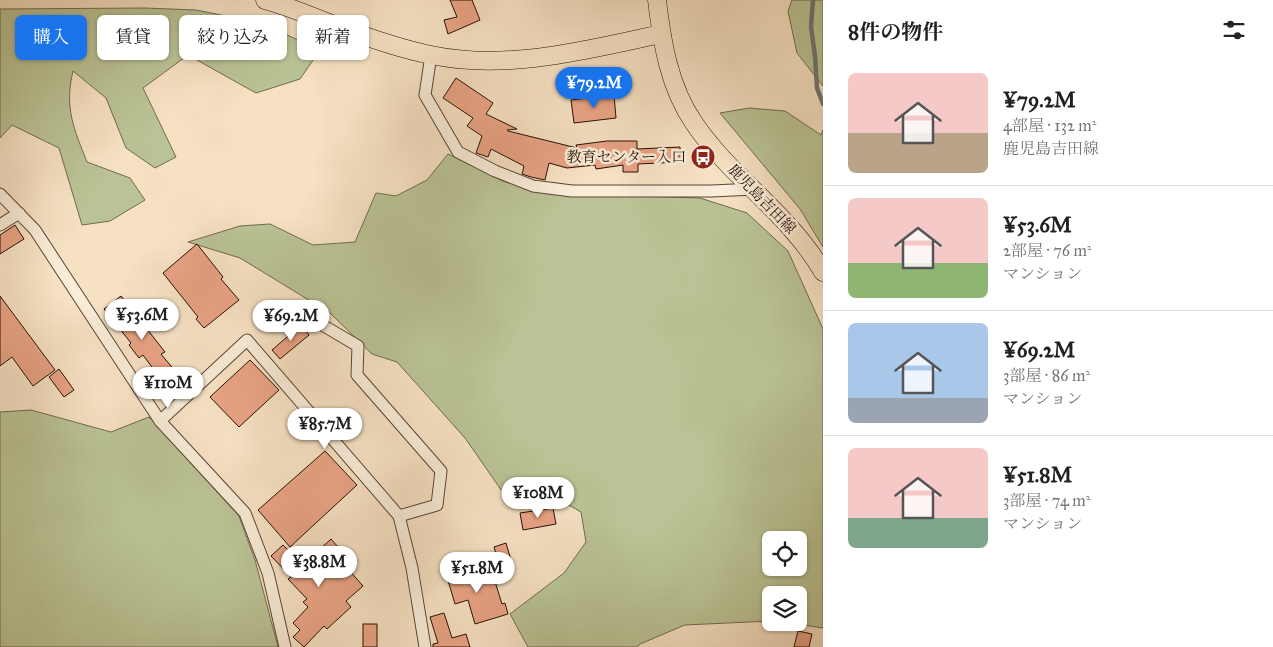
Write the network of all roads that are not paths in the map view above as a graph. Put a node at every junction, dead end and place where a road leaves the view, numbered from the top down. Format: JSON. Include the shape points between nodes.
{"nodes":[{"id":1,"x":265,"y":0,"type":"edge"},
{"id":2,"x":657,"y":0,"type":"edge"},
{"id":3,"x":661,"y":34,"type":"junction"},
{"id":4,"x":431,"y":55,"type":"junction"},
{"id":5,"x":754,"y":190,"type":"junction"},
{"id":6,"x":0,"y":194,"type":"edge"},
{"id":7,"x":18,"y":213,"type":"junction"},
{"id":8,"x":0,"y":225,"type":"edge"},
{"id":9,"x":823,"y":272,"type":"edge"},
{"id":10,"x":302,"y":313,"type":"dead end"},
{"id":11,"x":160,"y":421,"type":"junction"},
{"id":12,"x":399,"y":516,"type":"junction"},
{"id":13,"x":285,"y":647,"type":"edge"},
{"id":14,"x":426,"y":647,"type":"edge"}],
"edges":[{"from":1,"to":4,"type":"main road"},
{"from":2,"to":3,"type":"main road","name":"鹿児島吉田線"},
{"from":3,"to":4,"type":"main road","via":[[619,44],[512,60],[461,60]]},
{"from":3,"to":5,"type":"main road","name":"鹿児島吉田線","via":[[666,60],[693,122]]},
{"from":4,"to":5,"type":"street","via":[[425,95],[458,152],[495,171],[533,186],[572,191]]},
{"from":5,"to":9,"type":"main road","name":"鹿児島吉田線","via":[[775,209]]},
{"from":6,"to":7,"type":"street"},
{"from":7,"to":8,"type":"street"},
{"from":7,"to":11,"type":"street","via":[[35,230]]},
{"from":10,"to":12,"type":"street","via":[[358,346],[357,375],[441,472],[437,505]]},
{"from":11,"to":12,"type":"street","via":[[247,340]]},
{"from":11,"to":13,"type":"street","via":[[245,513],[268,573]]},
{"from":12,"to":14,"type":"street"}]}
